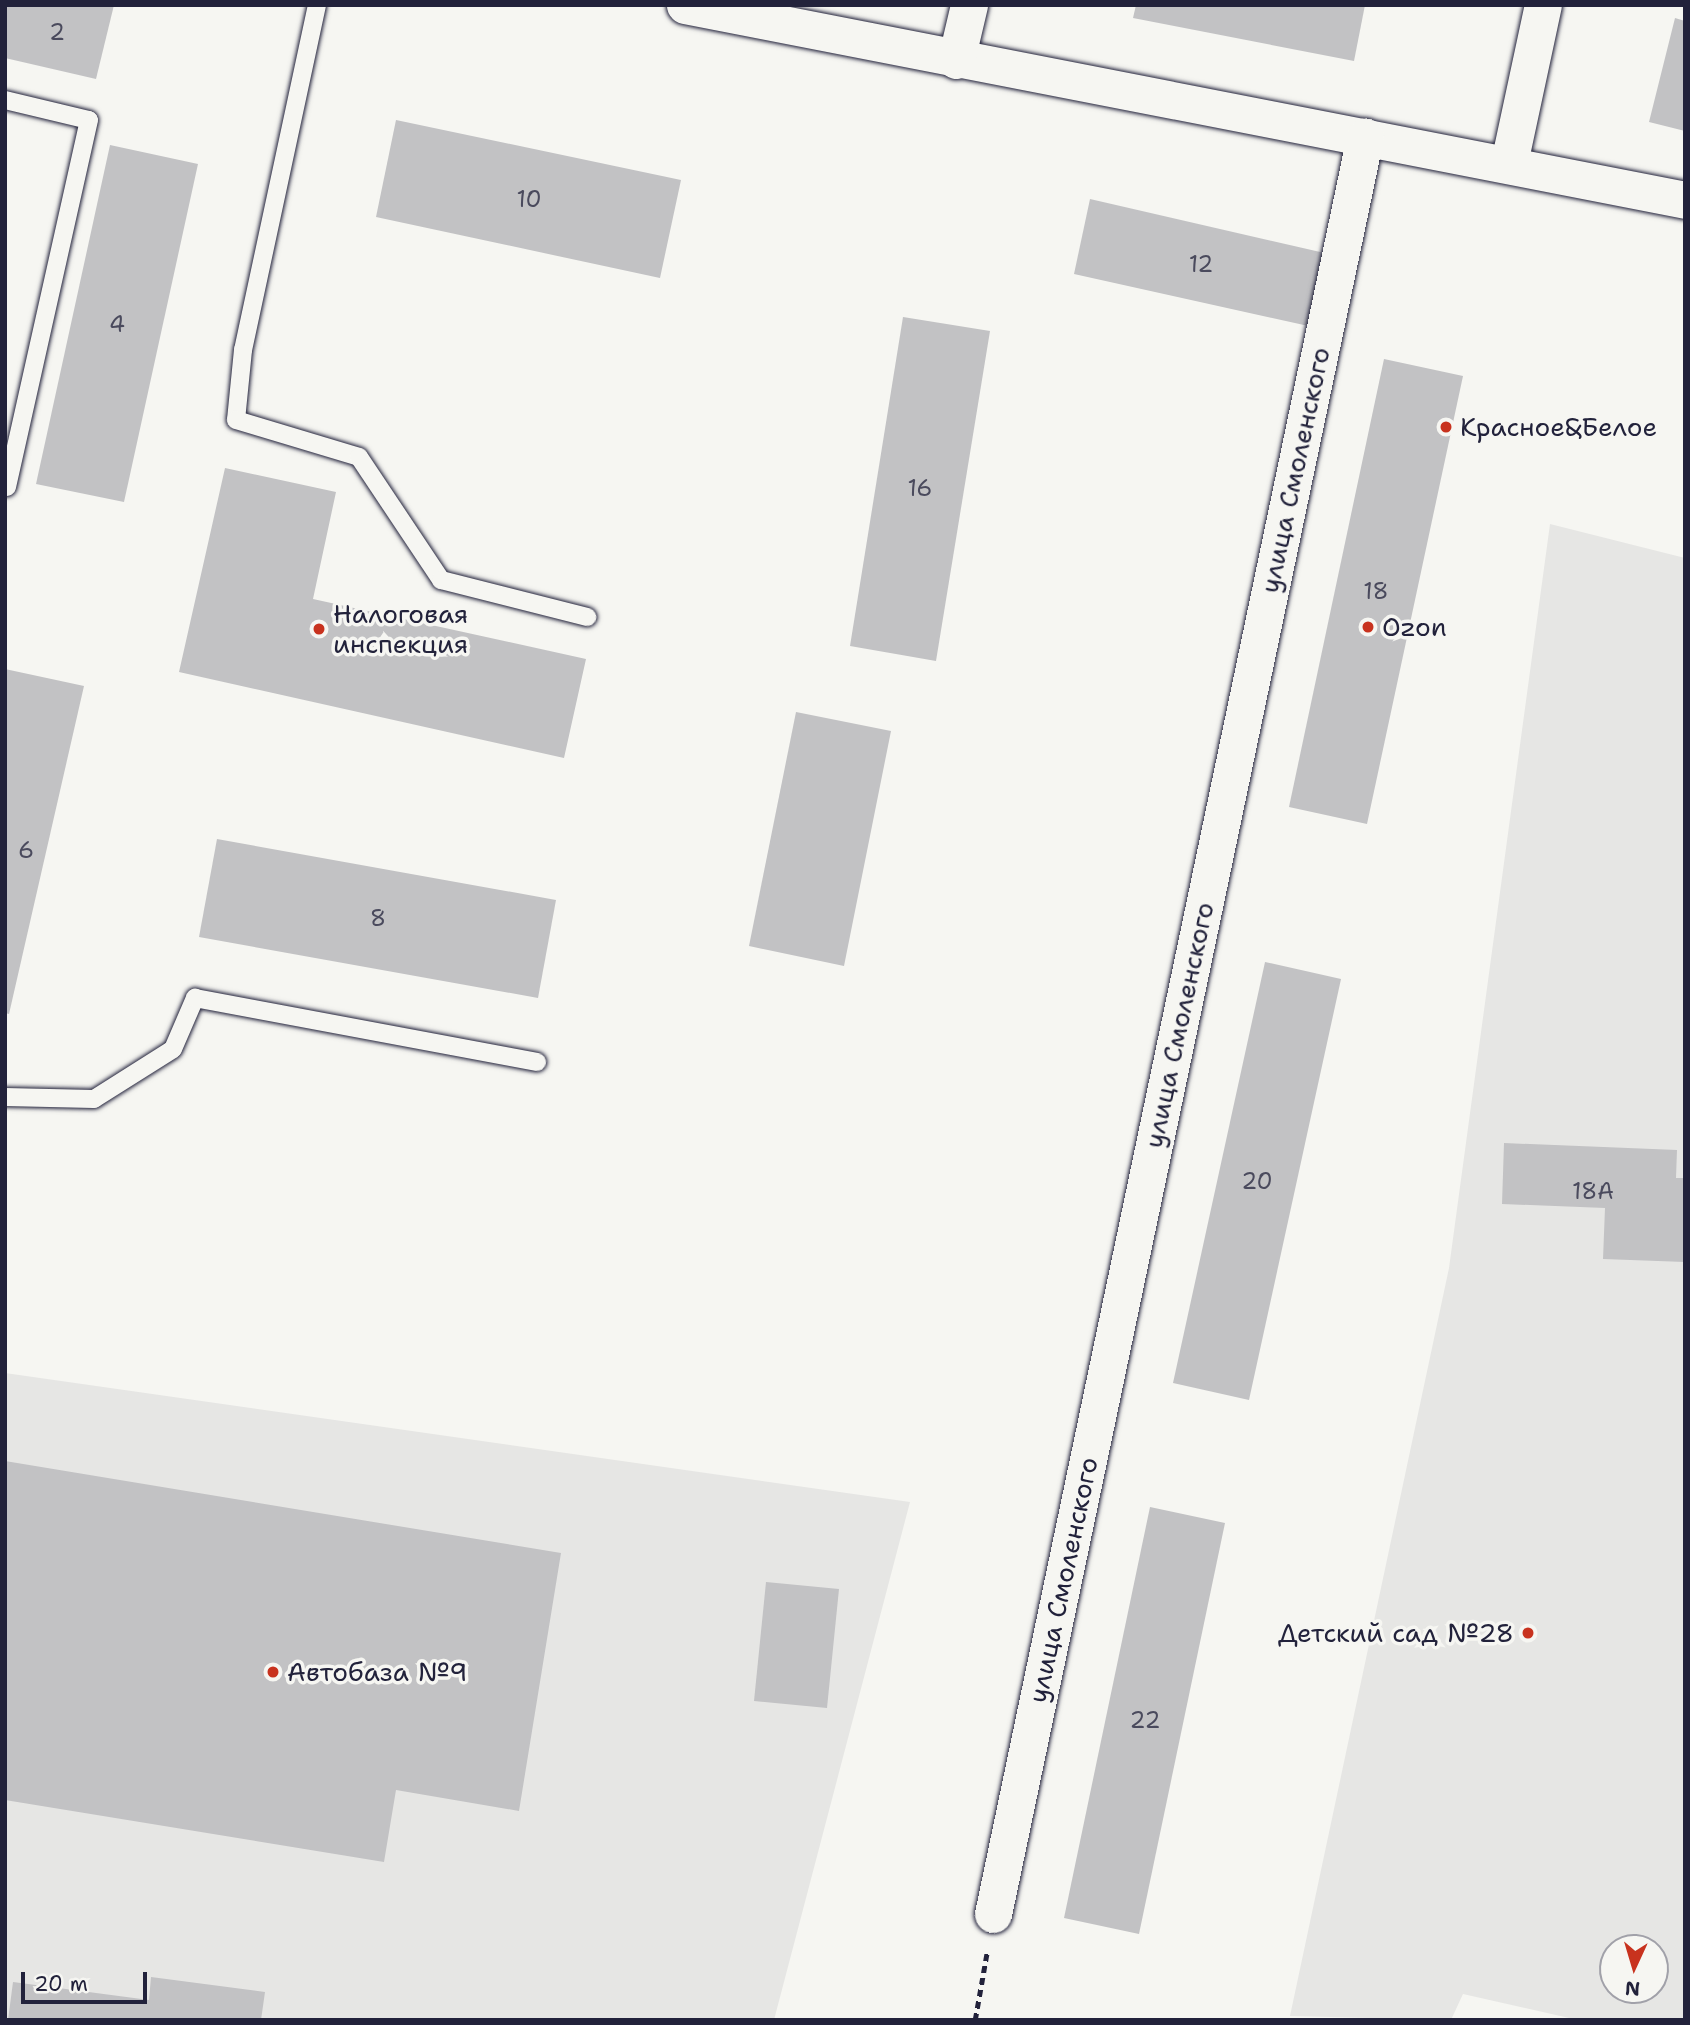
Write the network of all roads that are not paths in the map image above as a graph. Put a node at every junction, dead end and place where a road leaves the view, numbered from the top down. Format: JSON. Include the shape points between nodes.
{"nodes":[{"id":1,"x":317,"y":5,"type":"edge"},
{"id":2,"x":685,"y":5,"type":"edge"},
{"id":3,"x":969,"y":5,"type":"edge"},
{"id":4,"x":1543,"y":5,"type":"edge"},
{"id":5,"x":956,"y":60,"type":"junction"},
{"id":6,"x":5,"y":100,"type":"edge"},
{"id":7,"x":1365,"y":136,"type":"junction"},
{"id":8,"x":1509,"y":163,"type":"junction"},
{"id":9,"x":1685,"y":200,"type":"edge"},
{"id":10,"x":7,"y":487,"type":"edge"},
{"id":11,"x":587,"y":617,"type":"dead end"},
{"id":12,"x":537,"y":1062,"type":"dead end"},
{"id":13,"x":5,"y":1097,"type":"edge"},
{"id":14,"x":993,"y":1914,"type":"road end"}],
"edges":[{"from":1,"to":11,"type":"lane","via":[[243,350],[236,420],[359,457],[441,580]]},
{"from":2,"to":5,"type":"street"},
{"from":3,"to":5,"type":"street"},
{"from":4,"to":8,"type":"street"},
{"from":5,"to":7,"type":"street"},
{"from":6,"to":10,"type":"lane","via":[[89,120]]},
{"from":7,"to":8,"type":"street"},
{"from":7,"to":14,"type":"street","name":"улица Смоленского"},
{"from":8,"to":9,"type":"street"},
{"from":12,"to":13,"type":"lane","via":[[195,998],[173,1049],[94,1099]]}]}
